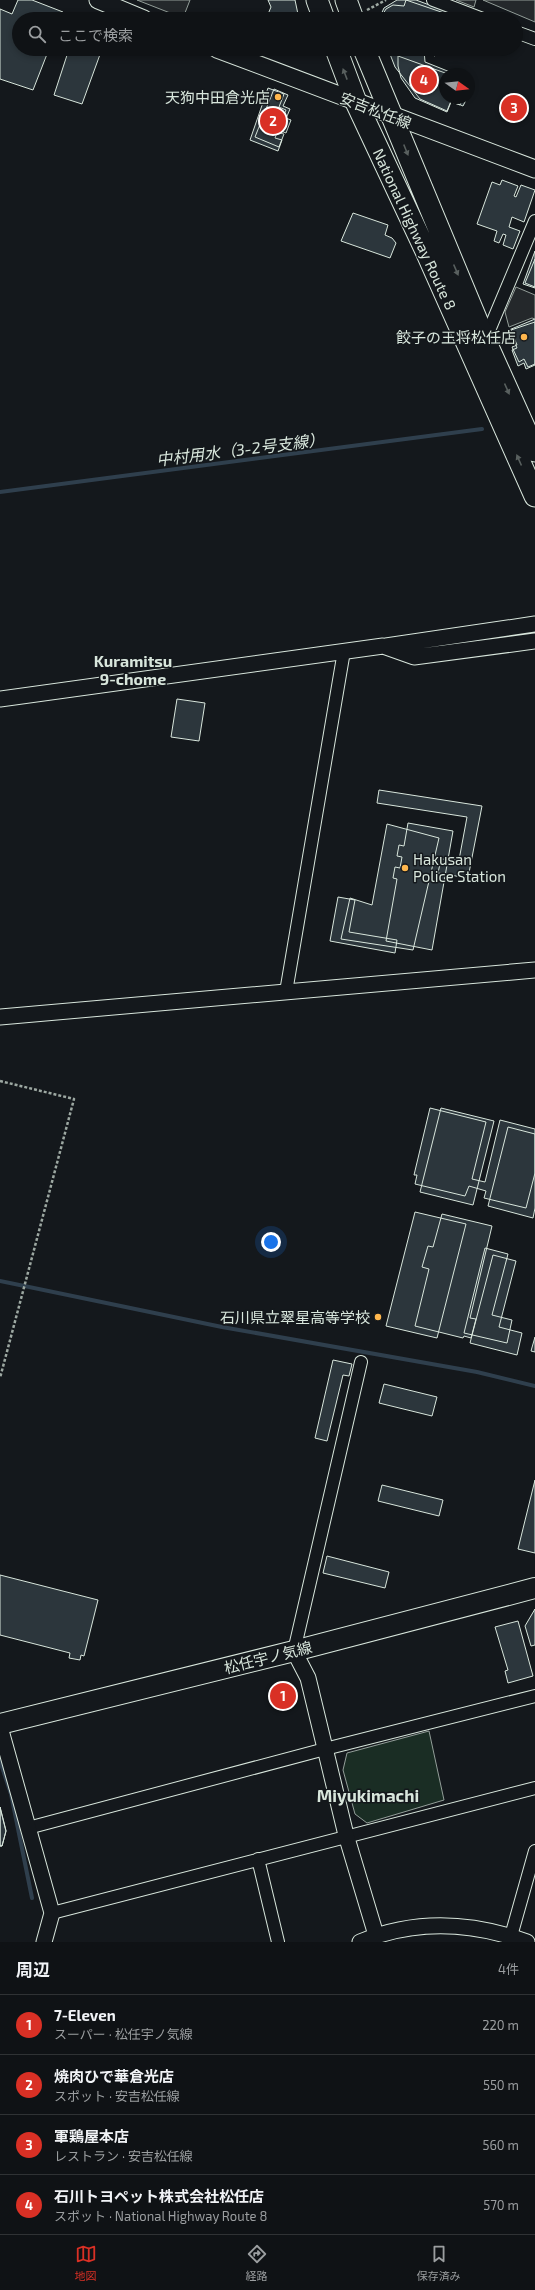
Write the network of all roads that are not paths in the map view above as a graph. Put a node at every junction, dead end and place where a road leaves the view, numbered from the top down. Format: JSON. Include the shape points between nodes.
{"nodes":[{"id":1,"x":317,"y":0,"type":"edge"},
{"id":2,"x":346,"y":0,"type":"edge"},
{"id":3,"x":433,"y":0,"type":"edge"},
{"id":4,"x":107,"y":2,"type":"edge"},
{"id":5,"x":129,"y":12,"type":"edge"},
{"id":6,"x":321,"y":12,"type":"edge"},
{"id":7,"x":356,"y":12,"type":"edge"},
{"id":8,"x":465,"y":12,"type":"edge"},
{"id":9,"x":523,"y":35,"type":"edge"},
{"id":10,"x":535,"y":39,"type":"edge"},
{"id":11,"x":235,"y":56,"type":"edge"},
{"id":12,"x":339,"y":56,"type":"edge"},
{"id":13,"x":367,"y":56,"type":"edge"},
{"id":14,"x":356,"y":102,"type":"junction"},
{"id":15,"x":393,"y":116,"type":"junction"},
{"id":16,"x":535,"y":169,"type":"edge"},
{"id":17,"x":535,"y":222,"type":"edge"},
{"id":18,"x":485,"y":340,"type":"junction"},
{"id":19,"x":535,"y":450,"type":"edge"},
{"id":20,"x":535,"y":496,"type":"edge"},
{"id":21,"x":535,"y":624,"type":"edge"},
{"id":22,"x":535,"y":641,"type":"edge"},
{"id":23,"x":383,"y":646,"type":"junction"},
{"id":24,"x":344,"y":651,"type":"junction"},
{"id":25,"x":0,"y":699,"type":"edge"},
{"id":26,"x":535,"y":970,"type":"edge"},
{"id":27,"x":286,"y":992,"type":"junction"},
{"id":28,"x":0,"y":1017,"type":"edge"},
{"id":29,"x":361,"y":1362,"type":"dead end"},
{"id":30,"x":535,"y":1588,"type":"edge"},
{"id":31,"x":294,"y":1651,"type":"junction"},
{"id":32,"x":535,"y":1696,"type":"edge"},
{"id":33,"x":0,"y":1724,"type":"edge"},
{"id":34,"x":0,"y":1727,"type":"edge"},
{"id":35,"x":325,"y":1749,"type":"junction"},
{"id":36,"x":535,"y":1788,"type":"edge"},
{"id":37,"x":28,"y":1828,"type":"junction"},
{"id":38,"x":346,"y":1836,"type":"junction"},
{"id":39,"x":535,"y":1851,"type":"edge"},
{"id":40,"x":258,"y":1859,"type":"junction"},
{"id":41,"x":52,"y":1913,"type":"junction"},
{"id":42,"x":376,"y":1935,"type":"junction"},
{"id":43,"x":505,"y":1937,"type":"edge"},
{"id":44,"x":44,"y":1942,"type":"edge"},
{"id":45,"x":278,"y":1942,"type":"edge"},
{"id":46,"x":360,"y":1942,"type":"edge"},
{"id":47,"x":527,"y":1942,"type":"edge"}],
"edges":[{"from":1,"to":6,"type":"highway"},
{"from":2,"to":7,"type":"highway"},
{"from":3,"to":8,"type":"street"},
{"from":4,"to":5,"type":"main road"},
{"from":9,"to":10,"type":"street"},
{"from":11,"to":14,"type":"main road","name":"安吉松任線"},
{"from":14,"to":12,"type":"highway","name":"National Highway Route 8","one_way":true},
{"from":13,"to":15,"type":"highway","name":"National Highway Route 8"},
{"from":14,"to":15,"type":"main road","name":"安吉松任線"},
{"from":20,"to":14,"type":"highway","name":"National Highway Route 8","one_way":true,"via":[[425,248]]},
{"from":15,"to":16,"type":"main road","name":"安吉松任線"},
{"from":15,"to":18,"type":"highway","name":"National Highway Route 8","one_way":true},
{"from":17,"to":18,"type":"street"},
{"from":18,"to":19,"type":"highway","name":"National Highway Route 8","one_way":true},
{"from":21,"to":23,"type":"street"},
{"from":22,"to":23,"type":"street","via":[[414,657]]},
{"from":23,"to":24,"type":"street"},
{"from":24,"to":25,"type":"street"},
{"from":24,"to":27,"type":"street"},
{"from":26,"to":27,"type":"street"},
{"from":27,"to":28,"type":"street"},
{"from":29,"to":31,"type":"street"},
{"from":30,"to":31,"type":"main road","name":"松任宇ノ気線"},
{"from":31,"to":33,"type":"main road","name":"松任宇ノ気線"},
{"from":31,"to":35,"type":"street","via":[[308,1678]]},
{"from":32,"to":35,"type":"street"},
{"from":34,"to":37,"type":"street"},
{"from":35,"to":37,"type":"street"},
{"from":35,"to":38,"type":"street"},
{"from":36,"to":38,"type":"street"},
{"from":37,"to":41,"type":"street"},
{"from":38,"to":40,"type":"street"},
{"from":38,"to":42,"type":"street"},
{"from":39,"to":43,"type":"street"},
{"from":40,"to":41,"type":"street"},
{"from":40,"to":45,"type":"street"},
{"from":41,"to":44,"type":"street"},
{"from":42,"to":43,"type":"street","via":[[439,1924],[478,1928]]},
{"from":42,"to":46,"type":"street"},
{"from":43,"to":47,"type":"street"}]}
